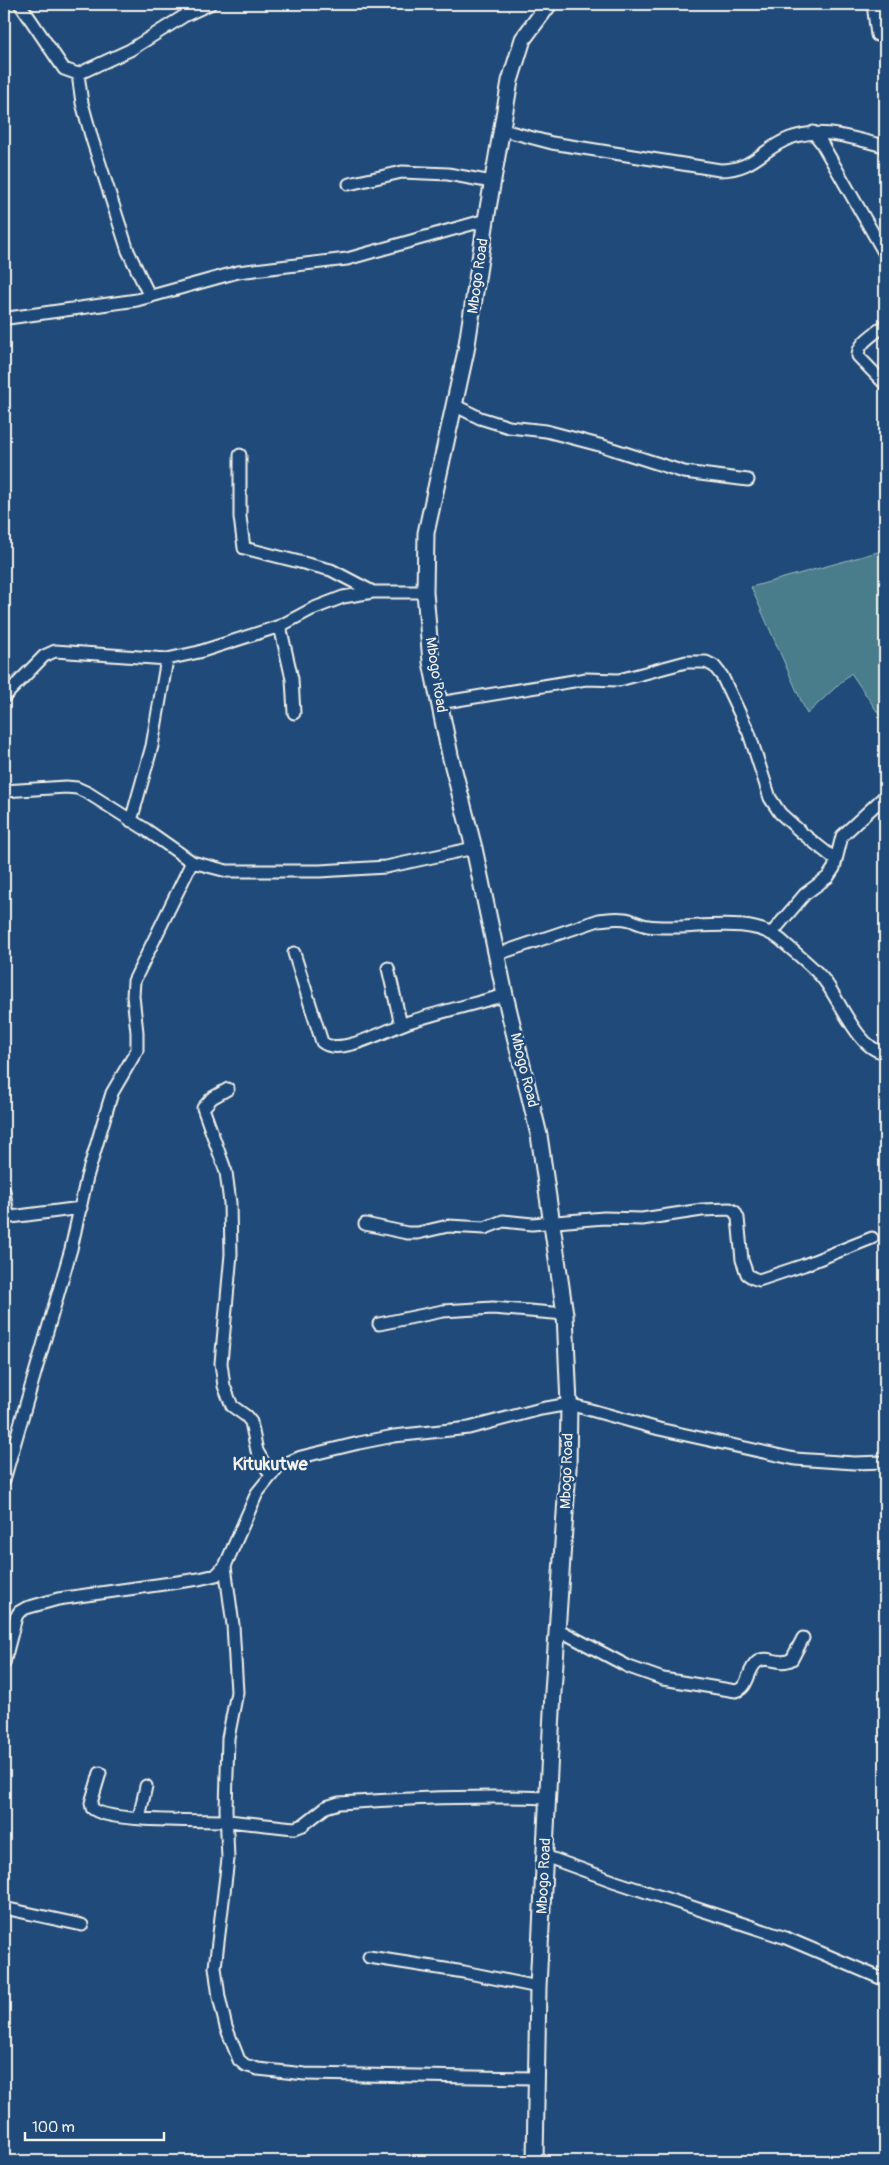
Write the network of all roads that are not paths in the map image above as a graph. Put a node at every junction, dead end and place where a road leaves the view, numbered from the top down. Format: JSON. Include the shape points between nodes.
{"nodes":[{"id":1,"x":20,"y":4,"type":"edge"},
{"id":2,"x":210,"y":4,"type":"edge"},
{"id":3,"x":548,"y":4,"type":"edge"},
{"id":4,"x":873,"y":4,"type":"edge"},
{"id":5,"x":877,"y":36,"type":"dead end"},
{"id":6,"x":78,"y":74,"type":"junction"},
{"id":7,"x":502,"y":130,"type":"junction"},
{"id":8,"x":813,"y":132,"type":"junction"},
{"id":9,"x":885,"y":146,"type":"edge"},
{"id":10,"x":492,"y":182,"type":"junction"},
{"id":11,"x":349,"y":184,"type":"dead end"},
{"id":12,"x":486,"y":220,"type":"junction"},
{"id":13,"x":885,"y":254,"type":"edge"},
{"id":14,"x":150,"y":297,"type":"junction"},
{"id":15,"x":8,"y":318,"type":"dead end"},
{"id":16,"x":885,"y":326,"type":"edge"},
{"id":17,"x":885,"y":384,"type":"edge"},
{"id":18,"x":454,"y":405,"type":"junction"},
{"id":19,"x":240,"y":455,"type":"dead end"},
{"id":20,"x":748,"y":480,"type":"dead end"},
{"id":21,"x":373,"y":592,"type":"junction"},
{"id":22,"x":425,"y":592,"type":"junction"},
{"id":23,"x":280,"y":626,"type":"junction"},
{"id":24,"x":167,"y":659,"type":"junction"},
{"id":25,"x":4,"y":697,"type":"edge"},
{"id":26,"x":439,"y":703,"type":"junction"},
{"id":27,"x":294,"y":713,"type":"dead end"},
{"id":28,"x":4,"y":791,"type":"edge"},
{"id":29,"x":885,"y":796,"type":"edge"},
{"id":30,"x":131,"y":821,"type":"junction"},
{"id":31,"x":474,"y":848,"type":"junction"},
{"id":32,"x":836,"y":860,"type":"junction"},
{"id":33,"x":192,"y":862,"type":"junction"},
{"id":34,"x":771,"y":934,"type":"junction"},
{"id":35,"x":294,"y":953,"type":"dead end"},
{"id":36,"x":498,"y":954,"type":"junction"},
{"id":37,"x":388,"y":968,"type":"dead end"},
{"id":38,"x":506,"y":995,"type":"junction"},
{"id":39,"x":401,"y":1025,"type":"junction"},
{"id":40,"x":885,"y":1052,"type":"edge"},
{"id":41,"x":228,"y":1089,"type":"dead end"},
{"id":42,"x":4,"y":1192,"type":"edge"},
{"id":43,"x":81,"y":1208,"type":"junction"},
{"id":44,"x":552,"y":1222,"type":"junction"},
{"id":45,"x":365,"y":1224,"type":"dead end"},
{"id":46,"x":872,"y":1238,"type":"dead end"},
{"id":47,"x":565,"y":1314,"type":"junction"},
{"id":48,"x":379,"y":1324,"type":"dead end"},
{"id":49,"x":569,"y":1404,"type":"junction"},
{"id":50,"x":885,"y":1462,"type":"edge"},
{"id":51,"x":271,"y":1476,"type":"junction"},
{"id":52,"x":4,"y":1480,"type":"edge"},
{"id":53,"x":225,"y":1566,"type":"junction"},
{"id":54,"x":557,"y":1629,"type":"junction"},
{"id":55,"x":803,"y":1638,"type":"dead end"},
{"id":56,"x":4,"y":1663,"type":"edge"},
{"id":57,"x":100,"y":1773,"type":"dead end"},
{"id":58,"x":146,"y":1786,"type":"dead end"},
{"id":59,"x":548,"y":1798,"type":"junction"},
{"id":60,"x":140,"y":1818,"type":"junction"},
{"id":61,"x":227,"y":1822,"type":"junction"},
{"id":62,"x":545,"y":1856,"type":"junction"},
{"id":63,"x":4,"y":1908,"type":"edge"},
{"id":64,"x":82,"y":1925,"type":"dead end"},
{"id":65,"x":369,"y":1957,"type":"dead end"},
{"id":66,"x":885,"y":1980,"type":"edge"},
{"id":67,"x":538,"y":1987,"type":"junction"},
{"id":68,"x":535,"y":2078,"type":"junction"},
{"id":69,"x":535,"y":2161,"type":"edge"}],
"edges":[{"from":1,"to":6,"type":"street","via":[[64,69]]},
{"from":2,"to":6,"type":"street","via":[[184,16],[130,50]]},
{"from":3,"to":7,"type":"main road","name":"Mbogo Road","via":[[523,39],[510,81]]},
{"from":4,"to":5,"type":"street"},
{"from":6,"to":14,"type":"street","via":[[92,139],[128,251]]},
{"from":7,"to":8,"type":"street","via":[[552,143],[720,170],[738,168],[789,138]]},
{"from":7,"to":10,"type":"main road","name":"Mbogo Road"},
{"from":8,"to":9,"type":"street"},
{"from":8,"to":13,"type":"street"},
{"from":10,"to":11,"type":"street","via":[[448,174],[402,172]]},
{"from":10,"to":12,"type":"main road","name":"Mbogo Road"},
{"from":12,"to":14,"type":"street","via":[[348,259],[238,272]]},
{"from":12,"to":18,"type":"main road","name":"Mbogo Road","via":[[466,351]]},
{"from":14,"to":15,"type":"street"},
{"from":16,"to":17,"type":"street","via":[[858,350],[858,356]]},
{"from":18,"to":20,"type":"street","via":[[509,427],[546,431],[684,472]]},
{"from":18,"to":22,"type":"main road","name":"Mbogo Road","via":[[426,533]]},
{"from":19,"to":21,"type":"street","via":[[240,517],[244,548],[331,570]]},
{"from":21,"to":22,"type":"street"},
{"from":21,"to":23,"type":"street","via":[[343,597]]},
{"from":22,"to":26,"type":"main road","name":"Mbogo Road","via":[[431,662]]},
{"from":23,"to":24,"type":"street"},
{"from":23,"to":27,"type":"street","via":[[292,679]]},
{"from":24,"to":25,"type":"street","via":[[54,651],[44,656]]},
{"from":24,"to":30,"type":"street","via":[[152,746]]},
{"from":26,"to":31,"type":"main road","name":"Mbogo Road"},
{"from":26,"to":32,"type":"street","via":[[586,679],[619,680],[686,662],[706,662],[722,676],[749,733],[770,798],[802,834]]},
{"from":28,"to":30,"type":"street","via":[[71,787],[88,793]]},
{"from":29,"to":32,"type":"street","via":[[842,836]]},
{"from":30,"to":33,"type":"street"},
{"from":31,"to":33,"type":"street","via":[[402,865],[344,870],[243,872]]},
{"from":31,"to":36,"type":"main road","name":"Mbogo Road"},
{"from":32,"to":34,"type":"street","via":[[828,877],[805,894]]},
{"from":33,"to":43,"type":"street","via":[[134,981],[137,1050],[112,1093]]},
{"from":34,"to":36,"type":"street","via":[[723,926],[649,926],[612,918]]},
{"from":34,"to":40,"type":"street","via":[[824,980],[866,1041],[879,1052]]},
{"from":35,"to":39,"type":"street","via":[[324,1044],[345,1045],[369,1040]]},
{"from":36,"to":38,"type":"main road","name":"Mbogo Road"},
{"from":37,"to":39,"type":"street"},
{"from":38,"to":39,"type":"street"},
{"from":38,"to":44,"type":"main road","name":"Mbogo Road","via":[[540,1135]]},
{"from":41,"to":51,"type":"street","via":[[212,1098],[203,1108],[226,1172],[230,1203],[230,1254],[221,1363],[228,1398],[232,1406],[251,1422],[258,1451]]},
{"from":42,"to":43,"type":"street","via":[[11,1217]]},
{"from":43,"to":52,"type":"street"},
{"from":44,"to":45,"type":"street","via":[[504,1222],[484,1228],[448,1226],[418,1233]]},
{"from":44,"to":46,"type":"street","via":[[642,1219],[730,1209],[738,1218],[742,1260],[747,1274],[759,1280]]},
{"from":44,"to":47,"type":"main road","name":"Mbogo Road"},
{"from":47,"to":48,"type":"street","via":[[492,1308],[453,1310]]},
{"from":47,"to":49,"type":"main road","name":"Mbogo Road"},
{"from":49,"to":50,"type":"street","via":[[668,1431],[795,1459]]},
{"from":49,"to":51,"type":"street","via":[[470,1428],[359,1442],[301,1457],[278,1467]]},
{"from":49,"to":54,"type":"main road","name":"Mbogo Road"},
{"from":51,"to":53,"type":"street","via":[[257,1492]]},
{"from":53,"to":56,"type":"street","via":[[216,1575],[199,1579],[66,1598],[26,1608],[16,1617]]},
{"from":53,"to":61,"type":"street","via":[[238,1692],[228,1738]]},
{"from":54,"to":55,"type":"street","via":[[629,1667],[663,1679],[736,1691],[744,1686],[754,1664],[767,1659],[778,1663],[792,1659]]},
{"from":54,"to":59,"type":"main road","name":"Mbogo Road"},
{"from":57,"to":60,"type":"street","via":[[92,1808],[101,1814]]},
{"from":58,"to":60,"type":"street"},
{"from":59,"to":61,"type":"street","via":[[501,1796],[339,1803],[326,1807],[295,1828]]},
{"from":59,"to":62,"type":"main road","name":"Mbogo Road"},
{"from":60,"to":61,"type":"street"},
{"from":61,"to":68,"type":"street","via":[[228,1859],[215,1967],[226,2027],[239,2060],[245,2065],[346,2076]]},
{"from":62,"to":66,"type":"street","via":[[786,1938]]},
{"from":62,"to":67,"type":"main road","name":"Mbogo Road"},
{"from":63,"to":64,"type":"street"},
{"from":65,"to":67,"type":"street"},
{"from":67,"to":68,"type":"main road","name":"Mbogo Road"},
{"from":68,"to":69,"type":"main road","name":"Mbogo Road"}]}
